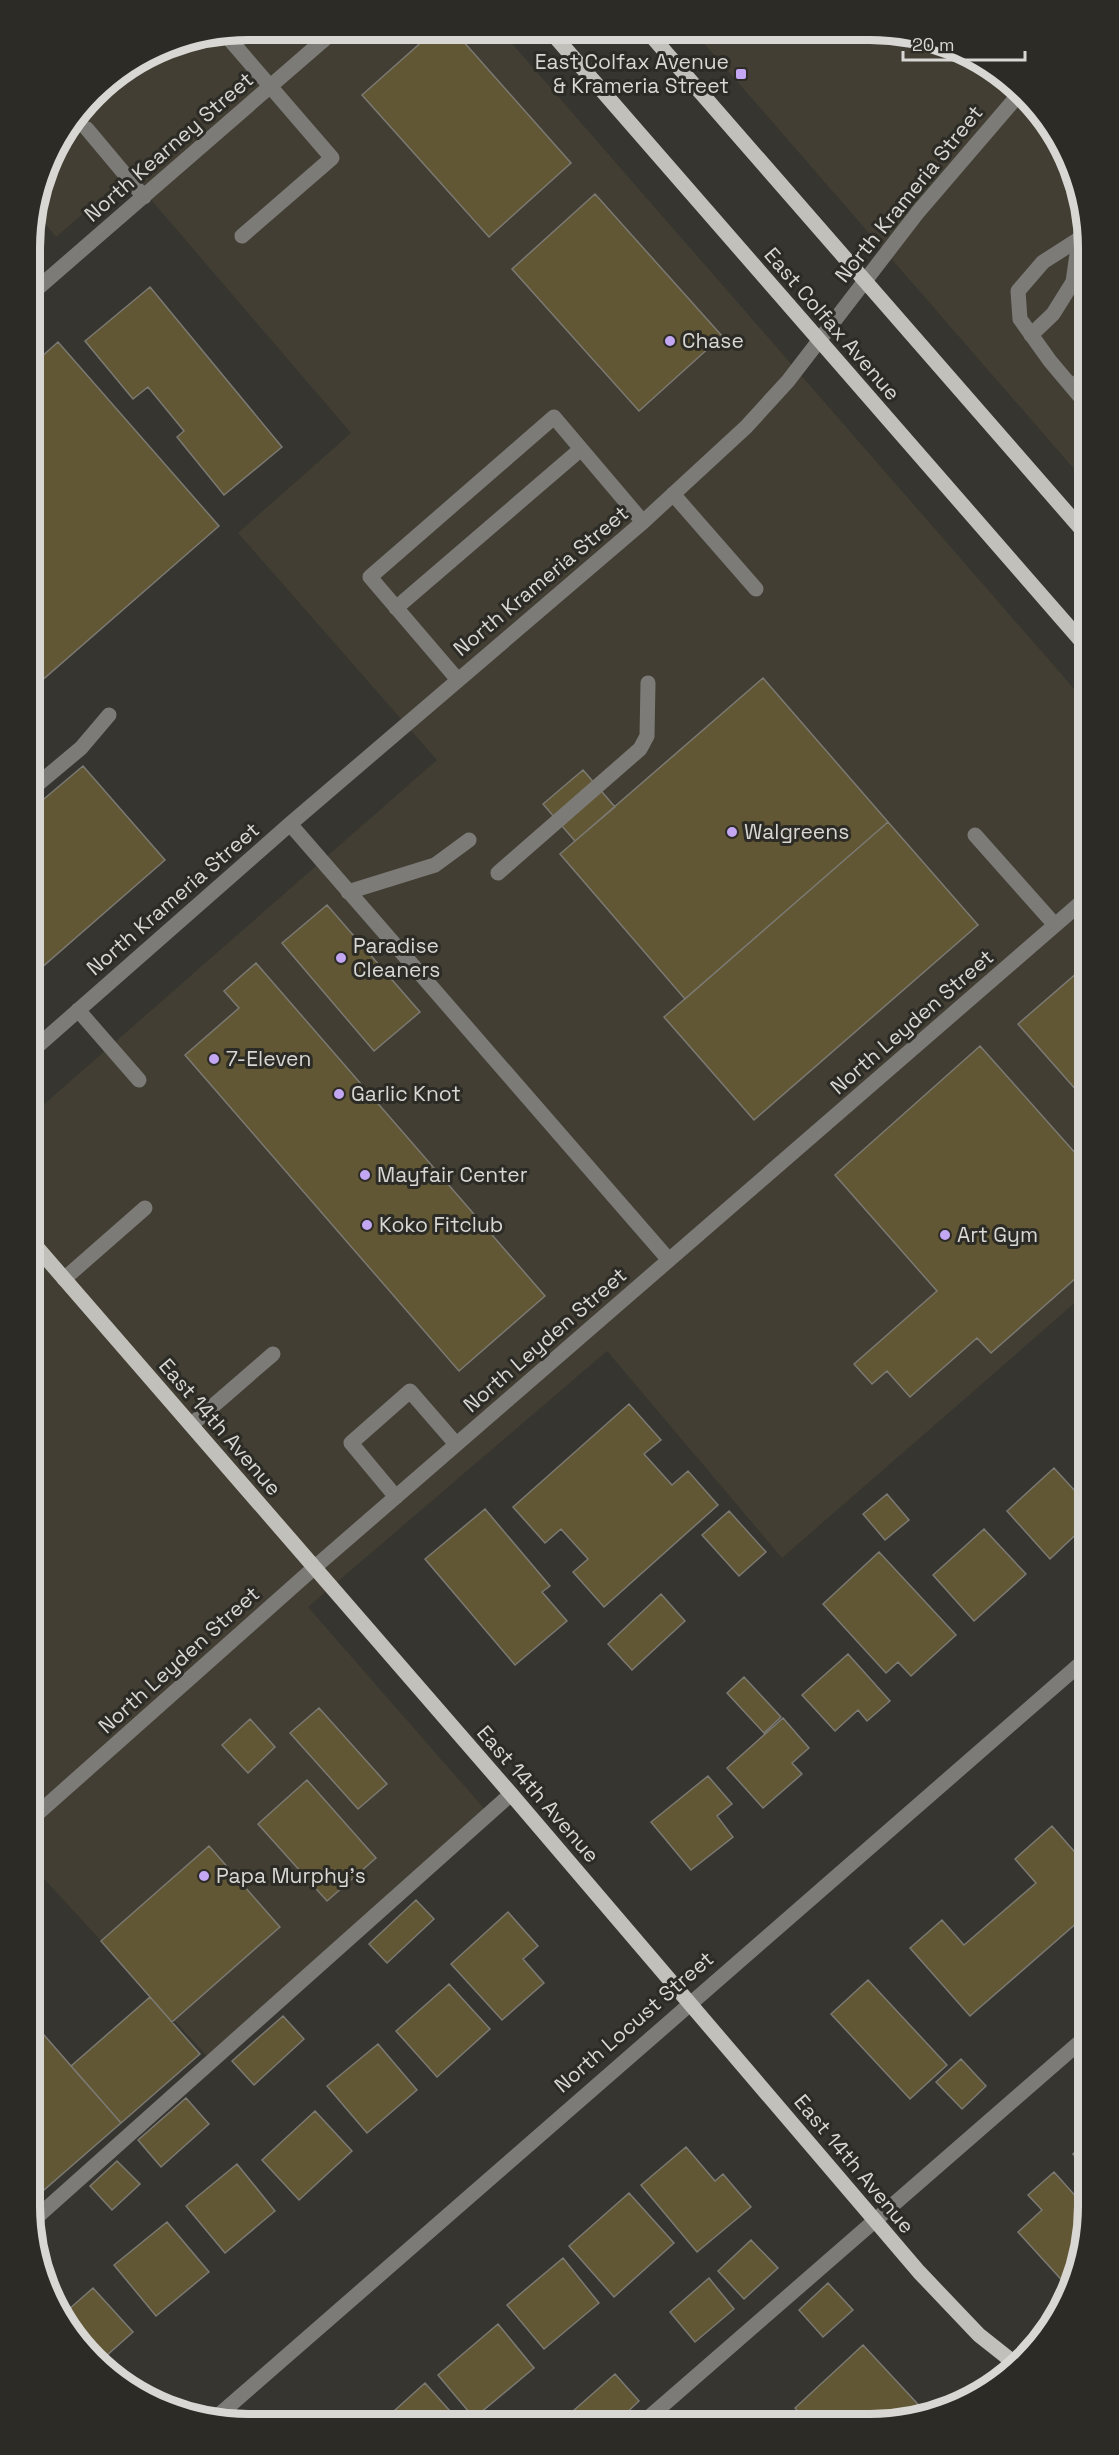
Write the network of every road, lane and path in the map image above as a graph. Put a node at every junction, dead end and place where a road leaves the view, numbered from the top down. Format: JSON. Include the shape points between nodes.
{"nodes":[{"id":1,"x":557,"y":40,"type":"edge"},
{"id":2,"x":659,"y":40,"type":"edge"},
{"id":3,"x":231,"y":41,"type":"edge"},
{"id":4,"x":323,"y":41,"type":"edge"},
{"id":5,"x":270,"y":87,"type":"junction"},
{"id":6,"x":1015,"y":99,"type":"edge"},
{"id":7,"x":87,"y":129,"type":"dead end"},
{"id":8,"x":144,"y":197,"type":"junction"},
{"id":9,"x":242,"y":236,"type":"dead end"},
{"id":10,"x":1078,"y":240,"type":"edge"},
{"id":11,"x":1078,"y":251,"type":"edge"},
{"id":12,"x":863,"y":280,"type":"junction"},
{"id":13,"x":41,"y":285,"type":"edge"},
{"id":14,"x":1031,"y":334,"type":"junction"},
{"id":15,"x":818,"y":341,"type":"junction"},
{"id":16,"x":1078,"y":394,"type":"edge"},
{"id":17,"x":581,"y":449,"type":"junction"},
{"id":18,"x":673,"y":494,"type":"junction"},
{"id":19,"x":643,"y":522,"type":"junction"},
{"id":20,"x":1078,"y":525,"type":"edge"},
{"id":21,"x":756,"y":589,"type":"dead end"},
{"id":22,"x":396,"y":608,"type":"junction"},
{"id":23,"x":1078,"y":637,"type":"edge"},
{"id":24,"x":458,"y":680,"type":"junction"},
{"id":25,"x":648,"y":683,"type":"dead end"},
{"id":26,"x":109,"y":716,"type":"dead end"},
{"id":27,"x":41,"y":782,"type":"edge"},
{"id":28,"x":290,"y":824,"type":"junction"},
{"id":29,"x":975,"y":835,"type":"dead end"},
{"id":30,"x":469,"y":840,"type":"dead end"},
{"id":31,"x":498,"y":873,"type":"dead end"},
{"id":32,"x":348,"y":892,"type":"junction"},
{"id":33,"x":1078,"y":905,"type":"edge"},
{"id":34,"x":1055,"y":926,"type":"junction"},
{"id":35,"x":78,"y":1010,"type":"junction"},
{"id":36,"x":41,"y":1043,"type":"edge"},
{"id":37,"x":139,"y":1080,"type":"dead end"},
{"id":38,"x":145,"y":1208,"type":"dead end"},
{"id":39,"x":40,"y":1252,"type":"edge"},
{"id":40,"x":669,"y":1260,"type":"junction"},
{"id":41,"x":64,"y":1279,"type":"junction"},
{"id":42,"x":273,"y":1354,"type":"dead end"},
{"id":43,"x":191,"y":1425,"type":"junction"},
{"id":44,"x":456,"y":1444,"type":"junction"},
{"id":45,"x":396,"y":1497,"type":"junction"},
{"id":46,"x":315,"y":1568,"type":"junction"},
{"id":47,"x":1078,"y":1666,"type":"edge"},
{"id":48,"x":511,"y":1794,"type":"junction"},
{"id":49,"x":40,"y":1811,"type":"edge"},
{"id":50,"x":689,"y":2002,"type":"junction"},
{"id":51,"x":1078,"y":2044,"type":"edge"},
{"id":52,"x":41,"y":2214,"type":"edge"},
{"id":53,"x":874,"y":2220,"type":"junction"},
{"id":54,"x":1011,"y":2360,"type":"edge"},
{"id":55,"x":222,"y":2413,"type":"edge"},
{"id":56,"x":653,"y":2414,"type":"edge"}],
"edges":[{"from":1,"to":15,"type":"main road","name":"East Colfax Avenue"},
{"from":2,"to":12,"type":"main road"},
{"from":3,"to":5,"type":"street"},
{"from":4,"to":5,"type":"street","name":"North Kearney Street"},
{"from":5,"to":8,"type":"street","name":"North Kearney Street"},
{"from":5,"to":9,"type":"street","via":[[332,158]]},
{"from":6,"to":12,"type":"street","name":"North Krameria Street"},
{"from":7,"to":8,"type":"street"},
{"from":8,"to":13,"type":"street","name":"North Kearney Street"},
{"from":10,"to":14,"type":"street","via":[[1043,262],[1018,291],[1020,319]]},
{"from":11,"to":14,"type":"street","via":[[1073,282],[1053,314]]},
{"from":12,"to":15,"type":"street","name":"North Krameria Street"},
{"from":12,"to":20,"type":"main road"},
{"from":14,"to":16,"type":"street"},
{"from":15,"to":18,"type":"street","name":"North Krameria Street","via":[[746,427]]},
{"from":15,"to":23,"type":"main road","name":"East Colfax Avenue"},
{"from":17,"to":19,"type":"street"},
{"from":17,"to":22,"type":"street"},
{"from":17,"to":22,"type":"street","via":[[554,417],[370,577]]},
{"from":18,"to":19,"type":"street","name":"North Krameria Street"},
{"from":18,"to":21,"type":"street"},
{"from":19,"to":24,"type":"street","name":"North Krameria Street"},
{"from":22,"to":24,"type":"street"},
{"from":24,"to":28,"type":"street","name":"North Krameria Street"},
{"from":25,"to":31,"type":"street","via":[[647,736],[640,749]]},
{"from":26,"to":27,"type":"street","via":[[81,748]]},
{"from":28,"to":32,"type":"street"},
{"from":28,"to":35,"type":"street","name":"North Krameria Street"},
{"from":29,"to":34,"type":"street"},
{"from":30,"to":32,"type":"street","via":[[435,865]]},
{"from":32,"to":40,"type":"street"},
{"from":33,"to":34,"type":"street","name":"North Leyden Street"},
{"from":34,"to":40,"type":"street","name":"North Leyden Street"},
{"from":35,"to":36,"type":"street","name":"North Krameria Street"},
{"from":35,"to":37,"type":"street"},
{"from":38,"to":41,"type":"street"},
{"from":39,"to":41,"type":"main road","name":"East 14th Avenue"},
{"from":40,"to":44,"type":"street","name":"North Leyden Street"},
{"from":41,"to":43,"type":"main road","name":"East 14th Avenue"},
{"from":42,"to":43,"type":"street"},
{"from":43,"to":46,"type":"main road","name":"East 14th Avenue"},
{"from":44,"to":45,"type":"street","name":"North Leyden Street"},
{"from":44,"to":45,"type":"street","via":[[410,1391],[351,1443]]},
{"from":45,"to":46,"type":"street","name":"North Leyden Street"},
{"from":46,"to":48,"type":"main road","name":"East 14th Avenue"},
{"from":46,"to":49,"type":"street","name":"North Leyden Street"},
{"from":47,"to":50,"type":"street","name":"North Locust Street"},
{"from":48,"to":50,"type":"main road","name":"East 14th Avenue"},
{"from":48,"to":52,"type":"street"},
{"from":50,"to":53,"type":"main road","name":"East 14th Avenue"},
{"from":50,"to":55,"type":"street","name":"North Locust Street"},
{"from":51,"to":53,"type":"street"},
{"from":53,"to":54,"type":"main road","name":"East 14th Avenue","via":[[964,2320]]},
{"from":53,"to":56,"type":"street"}]}
